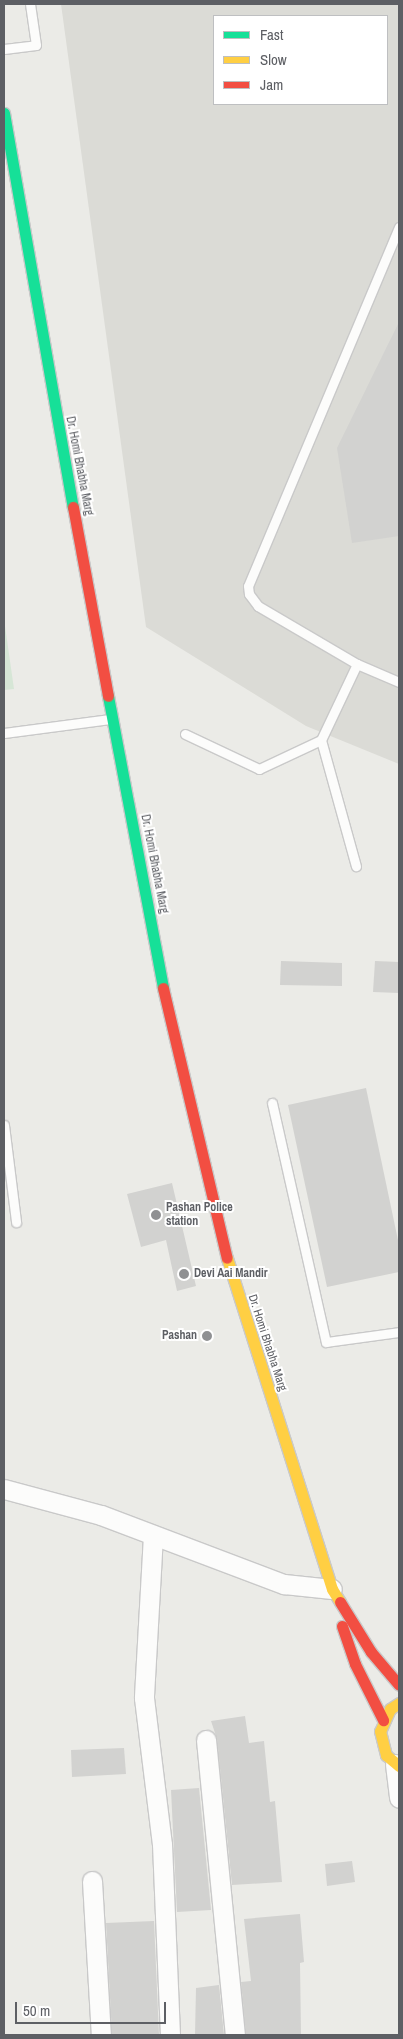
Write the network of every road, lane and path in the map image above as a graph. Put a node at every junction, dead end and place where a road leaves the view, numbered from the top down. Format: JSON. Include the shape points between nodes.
{"nodes":[{"id":1,"x":30,"y":4,"type":"edge"},
{"id":2,"x":4,"y":49,"type":"edge"},
{"id":3,"x":4,"y":113,"type":"edge"},
{"id":4,"x":399,"y":227,"type":"edge"},
{"id":5,"x":357,"y":664,"type":"junction"},
{"id":6,"x":399,"y":682,"type":"edge"},
{"id":7,"x":113,"y":718,"type":"junction"},
{"id":8,"x":4,"y":733,"type":"edge"},
{"id":9,"x":185,"y":734,"type":"dead end"},
{"id":10,"x":321,"y":740,"type":"junction"},
{"id":11,"x":356,"y":866,"type":"dead end"},
{"id":12,"x":272,"y":1103,"type":"dead end"},
{"id":13,"x":4,"y":1125,"type":"edge"},
{"id":14,"x":16,"y":1222,"type":"dead end"},
{"id":15,"x":399,"y":1332,"type":"edge"},
{"id":16,"x":4,"y":1489,"type":"edge"},
{"id":17,"x":153,"y":1534,"type":"junction"},
{"id":18,"x":336,"y":1596,"type":"junction"},
{"id":19,"x":399,"y":1685,"type":"edge"},
{"id":20,"x":399,"y":1703,"type":"edge"},
{"id":21,"x":383,"y":1720,"type":"junction"},
{"id":22,"x":206,"y":1740,"type":"dead end"},
{"id":23,"x":397,"y":1765,"type":"edge"},
{"id":24,"x":399,"y":1798,"type":"edge"},
{"id":25,"x":92,"y":1880,"type":"dead end"},
{"id":26,"x":101,"y":2035,"type":"edge"},
{"id":27,"x":170,"y":2035,"type":"edge"},
{"id":28,"x":234,"y":2035,"type":"edge"}],
"edges":[{"from":1,"to":2,"type":"lane","via":[[36,45]]},
{"from":3,"to":7,"type":"main road","name":"Dr. Homi Bhabha Marg"},
{"from":4,"to":5,"type":"lane","via":[[249,578],[249,594],[258,606]]},
{"from":5,"to":6,"type":"lane"},
{"from":5,"to":10,"type":"lane"},
{"from":7,"to":8,"type":"lane"},
{"from":7,"to":18,"type":"main road","name":"Dr. Homi Bhabha Marg","via":[[167,1009],[232,1278]]},
{"from":9,"to":10,"type":"lane","via":[[259,769]]},
{"from":10,"to":11,"type":"lane"},
{"from":12,"to":15,"type":"lane","via":[[326,1342]]},
{"from":13,"to":14,"type":"lane"},
{"from":16,"to":17,"type":"street","via":[[65,1504]]},
{"from":17,"to":18,"type":"street","via":[[284,1584]]},
{"from":17,"to":27,"type":"street","via":[[144,1698],[162,1844]]},
{"from":18,"to":19,"type":"main road","name":"Dr. Homi Bhabha Marg","via":[[371,1652]]},
{"from":18,"to":21,"type":"main road","name":"Dr. Homi Bhabha Marg","via":[[340,1621],[355,1664]]},
{"from":20,"to":21,"type":"main road"},
{"from":21,"to":23,"type":"main road","via":[[381,1744]]},
{"from":22,"to":28,"type":"street"},
{"from":23,"to":24,"type":"street"},
{"from":25,"to":26,"type":"street"}]}
